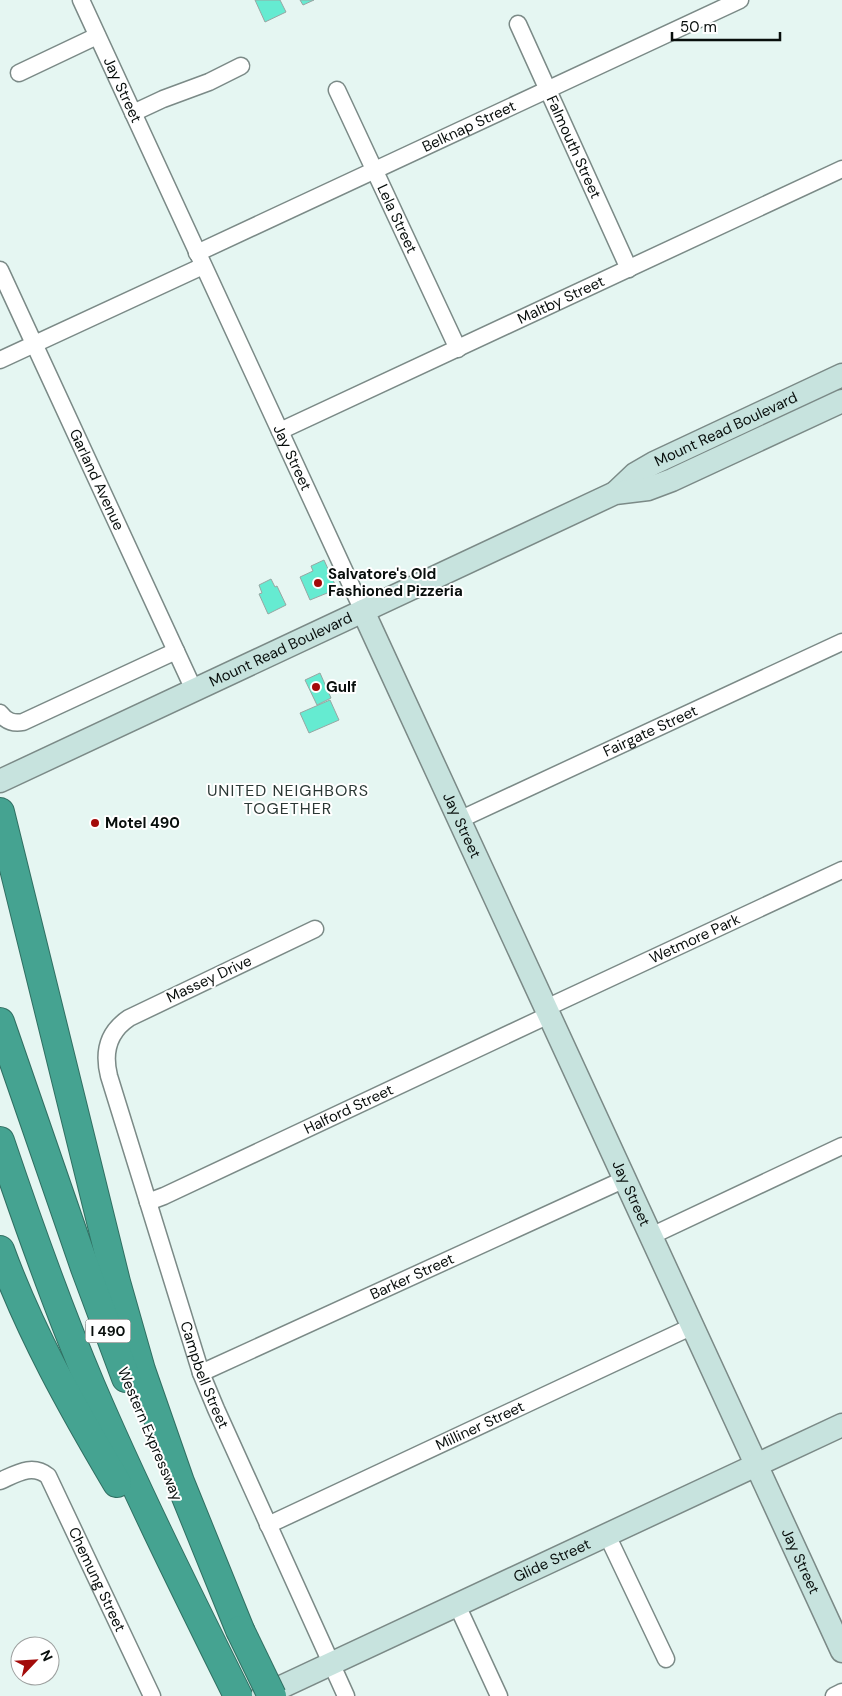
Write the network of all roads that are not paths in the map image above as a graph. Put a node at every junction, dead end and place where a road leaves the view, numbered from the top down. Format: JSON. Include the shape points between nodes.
{"nodes":[{"id":1,"x":80,"y":0,"type":"edge"},
{"id":2,"x":740,"y":0,"type":"edge"},
{"id":3,"x":518,"y":24,"type":"dead end"},
{"id":4,"x":97,"y":36,"type":"junction"},
{"id":5,"x":241,"y":66,"type":"dead end"},
{"id":6,"x":19,"y":73,"type":"dead end"},
{"id":7,"x":337,"y":90,"type":"dead end"},
{"id":8,"x":547,"y":90,"type":"junction"},
{"id":9,"x":133,"y":113,"type":"junction"},
{"id":10,"x":842,"y":169,"type":"edge"},
{"id":11,"x":374,"y":170,"type":"junction"},
{"id":12,"x":200,"y":260,"type":"junction"},
{"id":13,"x":629,"y":268,"type":"junction"},
{"id":14,"x":0,"y":270,"type":"edge"},
{"id":15,"x":34,"y":344,"type":"junction"},
{"id":16,"x":458,"y":348,"type":"junction"},
{"id":17,"x":0,"y":360,"type":"edge"},
{"id":18,"x":842,"y":375,"type":"edge"},
{"id":19,"x":842,"y":400,"type":"edge"},
{"id":20,"x":280,"y":431,"type":"junction"},
{"id":21,"x":615,"y":493,"type":"junction"},
{"id":22,"x":363,"y":611,"type":"junction"},
{"id":23,"x":842,"y":642,"type":"edge"},
{"id":24,"x":176,"y":651,"type":"junction"},
{"id":25,"x":194,"y":690,"type":"junction"},
{"id":26,"x":4,"y":717,"type":"edge"},
{"id":27,"x":0,"y":781,"type":"edge"},
{"id":28,"x":0,"y":812,"type":"edge"},
{"id":29,"x":459,"y":820,"type":"junction"},
{"id":30,"x":842,"y":870,"type":"edge"},
{"id":31,"x":315,"y":929,"type":"dead end"},
{"id":32,"x":547,"y":1011,"type":"junction"},
{"id":33,"x":0,"y":1022,"type":"edge"},
{"id":34,"x":110,"y":1039,"type":"joint"},
{"id":35,"x":0,"y":1141,"type":"edge"},
{"id":36,"x":842,"y":1146,"type":"edge"},
{"id":37,"x":625,"y":1179,"type":"junction"},
{"id":38,"x":148,"y":1202,"type":"junction"},
{"id":39,"x":651,"y":1236,"type":"junction"},
{"id":40,"x":0,"y":1250,"type":"edge"},
{"id":41,"x":0,"y":1286,"type":"edge"},
{"id":42,"x":693,"y":1326,"type":"junction"},
{"id":43,"x":39,"y":1344,"type":"junction"},
{"id":44,"x":201,"y":1373,"type":"junction"},
{"id":45,"x":842,"y":1425,"type":"edge"},
{"id":46,"x":757,"y":1465,"type":"junction"},
{"id":47,"x":0,"y":1482,"type":"edge"},
{"id":48,"x":268,"y":1525,"type":"junction"},
{"id":49,"x":608,"y":1535,"type":"junction"},
{"id":50,"x":457,"y":1605,"type":"junction"},
{"id":51,"x":240,"y":1630,"type":"junction"},
{"id":52,"x":212,"y":1644,"type":"junction"},
{"id":53,"x":842,"y":1651,"type":"edge"},
{"id":54,"x":666,"y":1659,"type":"dead end"},
{"id":55,"x":331,"y":1663,"type":"junction"},
{"id":56,"x":842,"y":1692,"type":"edge"},
{"id":57,"x":152,"y":1696,"type":"edge"},
{"id":58,"x":238,"y":1696,"type":"edge"},
{"id":59,"x":262,"y":1696,"type":"edge"},
{"id":60,"x":272,"y":1696,"type":"edge"},
{"id":61,"x":346,"y":1696,"type":"edge"},
{"id":62,"x":499,"y":1696,"type":"edge"},
{"id":63,"x":834,"y":1696,"type":"edge"}],
"edges":[{"from":1,"to":4,"type":"street","name":"Jay Street"},
{"from":2,"to":8,"type":"street","name":"Belknap Street"},
{"from":3,"to":8,"type":"street","name":"Falmouth Street"},
{"from":4,"to":6,"type":"street"},
{"from":4,"to":9,"type":"street","name":"Jay Street"},
{"from":5,"to":9,"type":"street"},
{"from":7,"to":11,"type":"street","name":"Lela Street"},
{"from":8,"to":11,"type":"street","name":"Belknap Street"},
{"from":8,"to":13,"type":"street","name":"Falmouth Street"},
{"from":9,"to":12,"type":"street","name":"Jay Street"},
{"from":10,"to":13,"type":"street","name":"Maltby Street"},
{"from":11,"to":12,"type":"street","name":"Belknap Street"},
{"from":11,"to":16,"type":"street","name":"Lela Street"},
{"from":12,"to":15,"type":"street","name":"Belknap Street"},
{"from":12,"to":20,"type":"street","name":"Jay Street"},
{"from":13,"to":16,"type":"street","name":"Maltby Street"},
{"from":14,"to":15,"type":"street","name":"Garland Avenue"},
{"from":15,"to":17,"type":"street","name":"Belknap Street"},
{"from":15,"to":24,"type":"street","name":"Garland Avenue"},
{"from":16,"to":20,"type":"street","name":"Maltby Street"},
{"from":18,"to":21,"type":"street","name":"Mount Read Boulevard","via":[[654,463],[635,474]]},
{"from":19,"to":21,"type":"street","name":"Mount Read Boulevard","via":[[666,482]]},
{"from":20,"to":22,"type":"street","name":"Jay Street"},
{"from":21,"to":22,"type":"street","name":"Mount Read Boulevard"},
{"from":22,"to":25,"type":"street","name":"Mount Read Boulevard"},
{"from":22,"to":29,"type":"street","name":"Jay Street"},
{"from":23,"to":29,"type":"street","name":"Fairgate Street"},
{"from":24,"to":25,"type":"street","name":"Garland Avenue"},
{"from":24,"to":26,"type":"street","via":[[28,720],[18,723]]},
{"from":25,"to":27,"type":"street","name":"Mount Read Boulevard"},
{"from":28,"to":51,"type":"highway","via":[[134,1348],[171,1459]]},
{"from":29,"to":32,"type":"street","name":"Jay Street"},
{"from":30,"to":32,"type":"street","name":"Wetmore Park"},
{"from":31,"to":34,"type":"street","name":"Massey Drive","via":[[137,1014],[120,1025]]},
{"from":32,"to":37,"type":"street","name":"Jay Street"},
{"from":32,"to":38,"type":"street","name":"Halford Street"},
{"from":33,"to":51,"type":"highway","name":"Western Expressway","number":"I 490","via":[[131,1392]]},
{"from":34,"to":38,"type":"street","name":"Campbell Street","via":[[106,1057],[108,1069]]},
{"from":35,"to":52,"type":"highway","number":"I 490","via":[[42,1263],[90,1384]]},
{"from":36,"to":39,"type":"street"},
{"from":37,"to":39,"type":"street","name":"Jay Street"},
{"from":37,"to":44,"type":"street","name":"Barker Street"},
{"from":38,"to":44,"type":"street","name":"Campbell Street"},
{"from":39,"to":42,"type":"street","name":"Jay Street"},
{"from":40,"to":43,"type":"highway"},
{"from":41,"to":43,"type":"highway"},
{"from":42,"to":46,"type":"street","name":"Jay Street"},
{"from":42,"to":48,"type":"street","name":"Milliner Street"},
{"from":43,"to":52,"type":"highway","via":[[73,1408]]},
{"from":44,"to":48,"type":"street","name":"Campbell Street"},
{"from":45,"to":46,"type":"street","name":"Glide Street"},
{"from":46,"to":49,"type":"street","name":"Glide Street"},
{"from":46,"to":53,"type":"street","name":"Jay Street"},
{"from":47,"to":57,"type":"street","name":"Chemung Street","via":[[24,1471],[36,1470],[48,1476]]},
{"from":48,"to":55,"type":"street","name":"Campbell Street"},
{"from":49,"to":50,"type":"street","name":"Glide Street"},
{"from":49,"to":54,"type":"street"},
{"from":50,"to":55,"type":"street","name":"Glide Street"},
{"from":50,"to":62,"type":"street"},
{"from":51,"to":60,"type":"highway","name":"Western Expressway","number":"I 490","bridge":true},
{"from":52,"to":58,"type":"highway","number":"I 490"},
{"from":55,"to":59,"type":"street","name":"Glide Street"},
{"from":55,"to":61,"type":"street","name":"Campbell Street"},
{"from":56,"to":63,"type":"street"}]}
